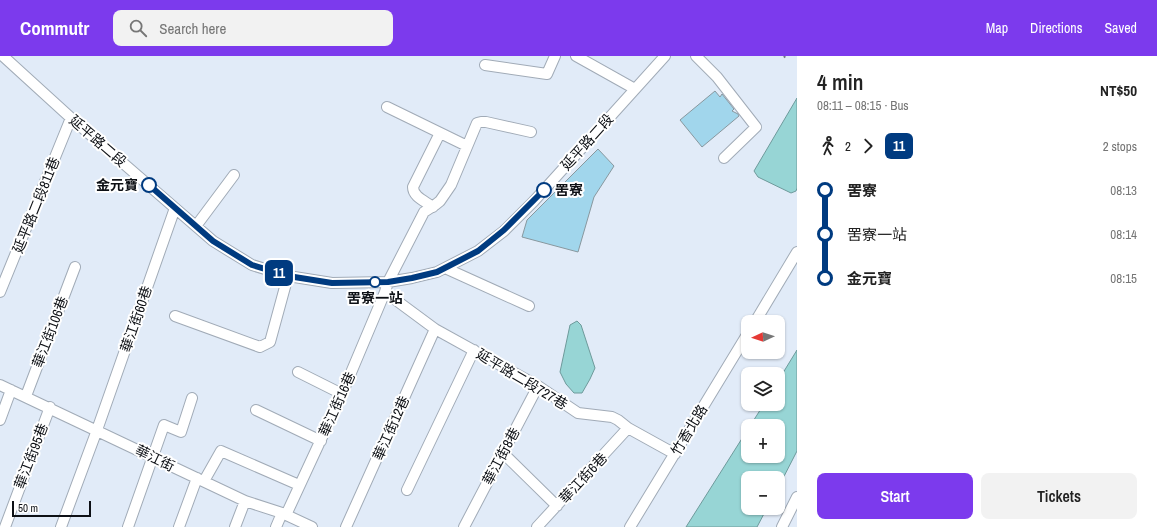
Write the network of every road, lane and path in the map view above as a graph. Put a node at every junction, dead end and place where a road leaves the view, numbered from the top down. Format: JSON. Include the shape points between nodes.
{"nodes":[{"id":1,"x":3,"y":56,"type":"edge"},
{"id":2,"x":555,"y":56,"type":"edge"},
{"id":3,"x":576,"y":56,"type":"edge"},
{"id":4,"x":665,"y":56,"type":"edge"},
{"id":5,"x":696,"y":56,"type":"edge"},
{"id":6,"x":784,"y":56,"type":"edge"},
{"id":7,"x":786,"y":59,"type":"dead end"},
{"id":8,"x":485,"y":65,"type":"dead end"},
{"id":9,"x":635,"y":89,"type":"junction"},
{"id":10,"x":386,"y":107,"type":"dead end"},
{"id":11,"x":71,"y":118,"type":"junction"},
{"id":12,"x":440,"y":132,"type":"junction"},
{"id":13,"x":531,"y":132,"type":"dead end"},
{"id":14,"x":468,"y":146,"type":"junction"},
{"id":15,"x":724,"y":158,"type":"dead end"},
{"id":16,"x":234,"y":175,"type":"dead end"},
{"id":17,"x":433,"y":207,"type":"junction"},
{"id":18,"x":175,"y":208,"type":"junction"},
{"id":19,"x":196,"y":226,"type":"junction"},
{"id":20,"x":797,"y":252,"type":"edge"},
{"id":21,"x":75,"y":267,"type":"dead end"},
{"id":22,"x":445,"y":268,"type":"junction"},
{"id":23,"x":288,"y":276,"type":"junction"},
{"id":24,"x":388,"y":282,"type":"junction"},
{"id":25,"x":0,"y":292,"type":"edge"},
{"id":26,"x":385,"y":292,"type":"junction"},
{"id":27,"x":529,"y":306,"type":"dead end"},
{"id":28,"x":759,"y":315,"type":"edge"},
{"id":29,"x":175,"y":316,"type":"dead end"},
{"id":30,"x":435,"y":329,"type":"junction"},
{"id":31,"x":741,"y":345,"type":"edge"},
{"id":32,"x":474,"y":350,"type":"junction"},
{"id":33,"x":298,"y":372,"type":"dead end"},
{"id":34,"x":0,"y":385,"type":"edge"},
{"id":35,"x":538,"y":386,"type":"junction"},
{"id":36,"x":11,"y":390,"type":"junction"},
{"id":37,"x":342,"y":394,"type":"junction"},
{"id":38,"x":26,"y":396,"type":"junction"},
{"id":39,"x":192,"y":398,"type":"dead end"},
{"id":40,"x":50,"y":407,"type":"junction"},
{"id":41,"x":256,"y":410,"type":"dead end"},
{"id":42,"x":0,"y":420,"type":"edge"},
{"id":43,"x":628,"y":428,"type":"junction"},
{"id":44,"x":98,"y":430,"type":"junction"},
{"id":45,"x":321,"y":441,"type":"junction"},
{"id":46,"x":503,"y":453,"type":"junction"},
{"id":47,"x":675,"y":454,"type":"junction"},
{"id":48,"x":153,"y":457,"type":"junction"},
{"id":49,"x":200,"y":480,"type":"junction"},
{"id":50,"x":299,"y":485,"type":"junction"},
{"id":51,"x":407,"y":490,"type":"dead end"},
{"id":52,"x":797,"y":497,"type":"edge"},
{"id":53,"x":245,"y":501,"type":"junction"},
{"id":54,"x":557,"y":506,"type":"junction"},
{"id":55,"x":284,"y":514,"type":"junction"},
{"id":56,"x":5,"y":527,"type":"edge"},
{"id":57,"x":61,"y":527,"type":"edge"},
{"id":58,"x":128,"y":527,"type":"edge"},
{"id":59,"x":179,"y":527,"type":"edge"},
{"id":60,"x":235,"y":527,"type":"edge"},
{"id":61,"x":276,"y":527,"type":"edge"},
{"id":62,"x":312,"y":527,"type":"edge"},
{"id":63,"x":346,"y":527,"type":"edge"},
{"id":64,"x":464,"y":527,"type":"edge"},
{"id":65,"x":537,"y":527,"type":"edge"},
{"id":66,"x":630,"y":527,"type":"edge"},
{"id":67,"x":782,"y":527,"type":"edge"}],
"edges":[{"from":1,"to":11,"type":"street","name":"延平路二段"},
{"from":2,"to":8,"type":"street","via":[[547,74]]},
{"from":3,"to":9,"type":"street"},
{"from":4,"to":9,"type":"street","name":"延平路二段"},
{"from":5,"to":15,"type":"street","via":[[717,77],[756,127]]},
{"from":6,"to":7,"type":"path"},
{"from":9,"to":22,"type":"street","name":"延平路二段","via":[[534,201],[504,230],[478,251]]},
{"from":10,"to":12,"type":"street"},
{"from":11,"to":18,"type":"street","name":"延平路二段"},
{"from":11,"to":25,"type":"street","name":"延平路二段811巷"},
{"from":12,"to":14,"type":"street"},
{"from":12,"to":17,"type":"street","via":[[413,186],[416,195]]},
{"from":13,"to":14,"type":"street","via":[[486,122],[477,123]]},
{"from":14,"to":17,"type":"street","via":[[450,185]]},
{"from":16,"to":19,"type":"street"},
{"from":17,"to":24,"type":"street","via":[[424,212]]},
{"from":18,"to":19,"type":"street","name":"延平路二段"},
{"from":18,"to":44,"type":"street","name":"華江街60巷"},
{"from":19,"to":23,"type":"street","name":"延平路二段","via":[[213,241],[252,265]]},
{"from":20,"to":28,"type":"street"},
{"from":21,"to":38,"type":"street","name":"華江街106巷"},
{"from":22,"to":24,"type":"street","name":"延平路二段"},
{"from":22,"to":27,"type":"street"},
{"from":23,"to":24,"type":"street","name":"延平路二段","via":[[332,283]]},
{"from":23,"to":29,"type":"street","via":[[270,342],[260,347]]},
{"from":24,"to":26,"type":"street"},
{"from":26,"to":30,"type":"street","name":"延平路二段727巷"},
{"from":26,"to":37,"type":"street","name":"華江街16巷"},
{"from":30,"to":32,"type":"street","name":"延平路二段727巷"},
{"from":30,"to":63,"type":"street","name":"華江街12巷"},
{"from":31,"to":47,"type":"street","name":"竹香北路"},
{"from":32,"to":35,"type":"street","name":"延平路二段727巷"},
{"from":32,"to":51,"type":"street"},
{"from":33,"to":37,"type":"street"},
{"from":34,"to":36,"type":"street","name":"華江街"},
{"from":35,"to":43,"type":"street","name":"延平路二段727巷","via":[[578,413],[612,417]]},
{"from":35,"to":46,"type":"street","name":"華江街8巷"},
{"from":36,"to":38,"type":"street","name":"華江街"},
{"from":36,"to":42,"type":"street"},
{"from":37,"to":45,"type":"street","name":"華江街16巷"},
{"from":38,"to":40,"type":"street","name":"華江街"},
{"from":39,"to":48,"type":"street","via":[[181,432],[164,425]]},
{"from":40,"to":44,"type":"street","name":"華江街"},
{"from":40,"to":56,"type":"street","name":"華江街95巷"},
{"from":41,"to":45,"type":"street"},
{"from":43,"to":47,"type":"street","name":"延平路二段727巷"},
{"from":43,"to":54,"type":"street","name":"華江街6巷"},
{"from":44,"to":48,"type":"street","name":"華江街"},
{"from":44,"to":57,"type":"street","name":"華江街60巷"},
{"from":45,"to":50,"type":"street","name":"華江街16巷"},
{"from":46,"to":54,"type":"street"},
{"from":46,"to":64,"type":"street","name":"華江街8巷"},
{"from":47,"to":66,"type":"street","name":"竹香北路"},
{"from":48,"to":49,"type":"street","name":"華江街"},
{"from":48,"to":58,"type":"street"},
{"from":49,"to":50,"type":"street","via":[[221,451]]},
{"from":49,"to":53,"type":"street","name":"華江街"},
{"from":49,"to":59,"type":"street"},
{"from":50,"to":55,"type":"street","name":"華江街16巷"},
{"from":52,"to":67,"type":"street"},
{"from":53,"to":55,"type":"street","name":"華江街"},
{"from":53,"to":60,"type":"street"},
{"from":54,"to":65,"type":"street","name":"華江街6巷"},
{"from":55,"to":61,"type":"street","name":"華江街16巷"},
{"from":55,"to":62,"type":"street","name":"華江街"}]}
